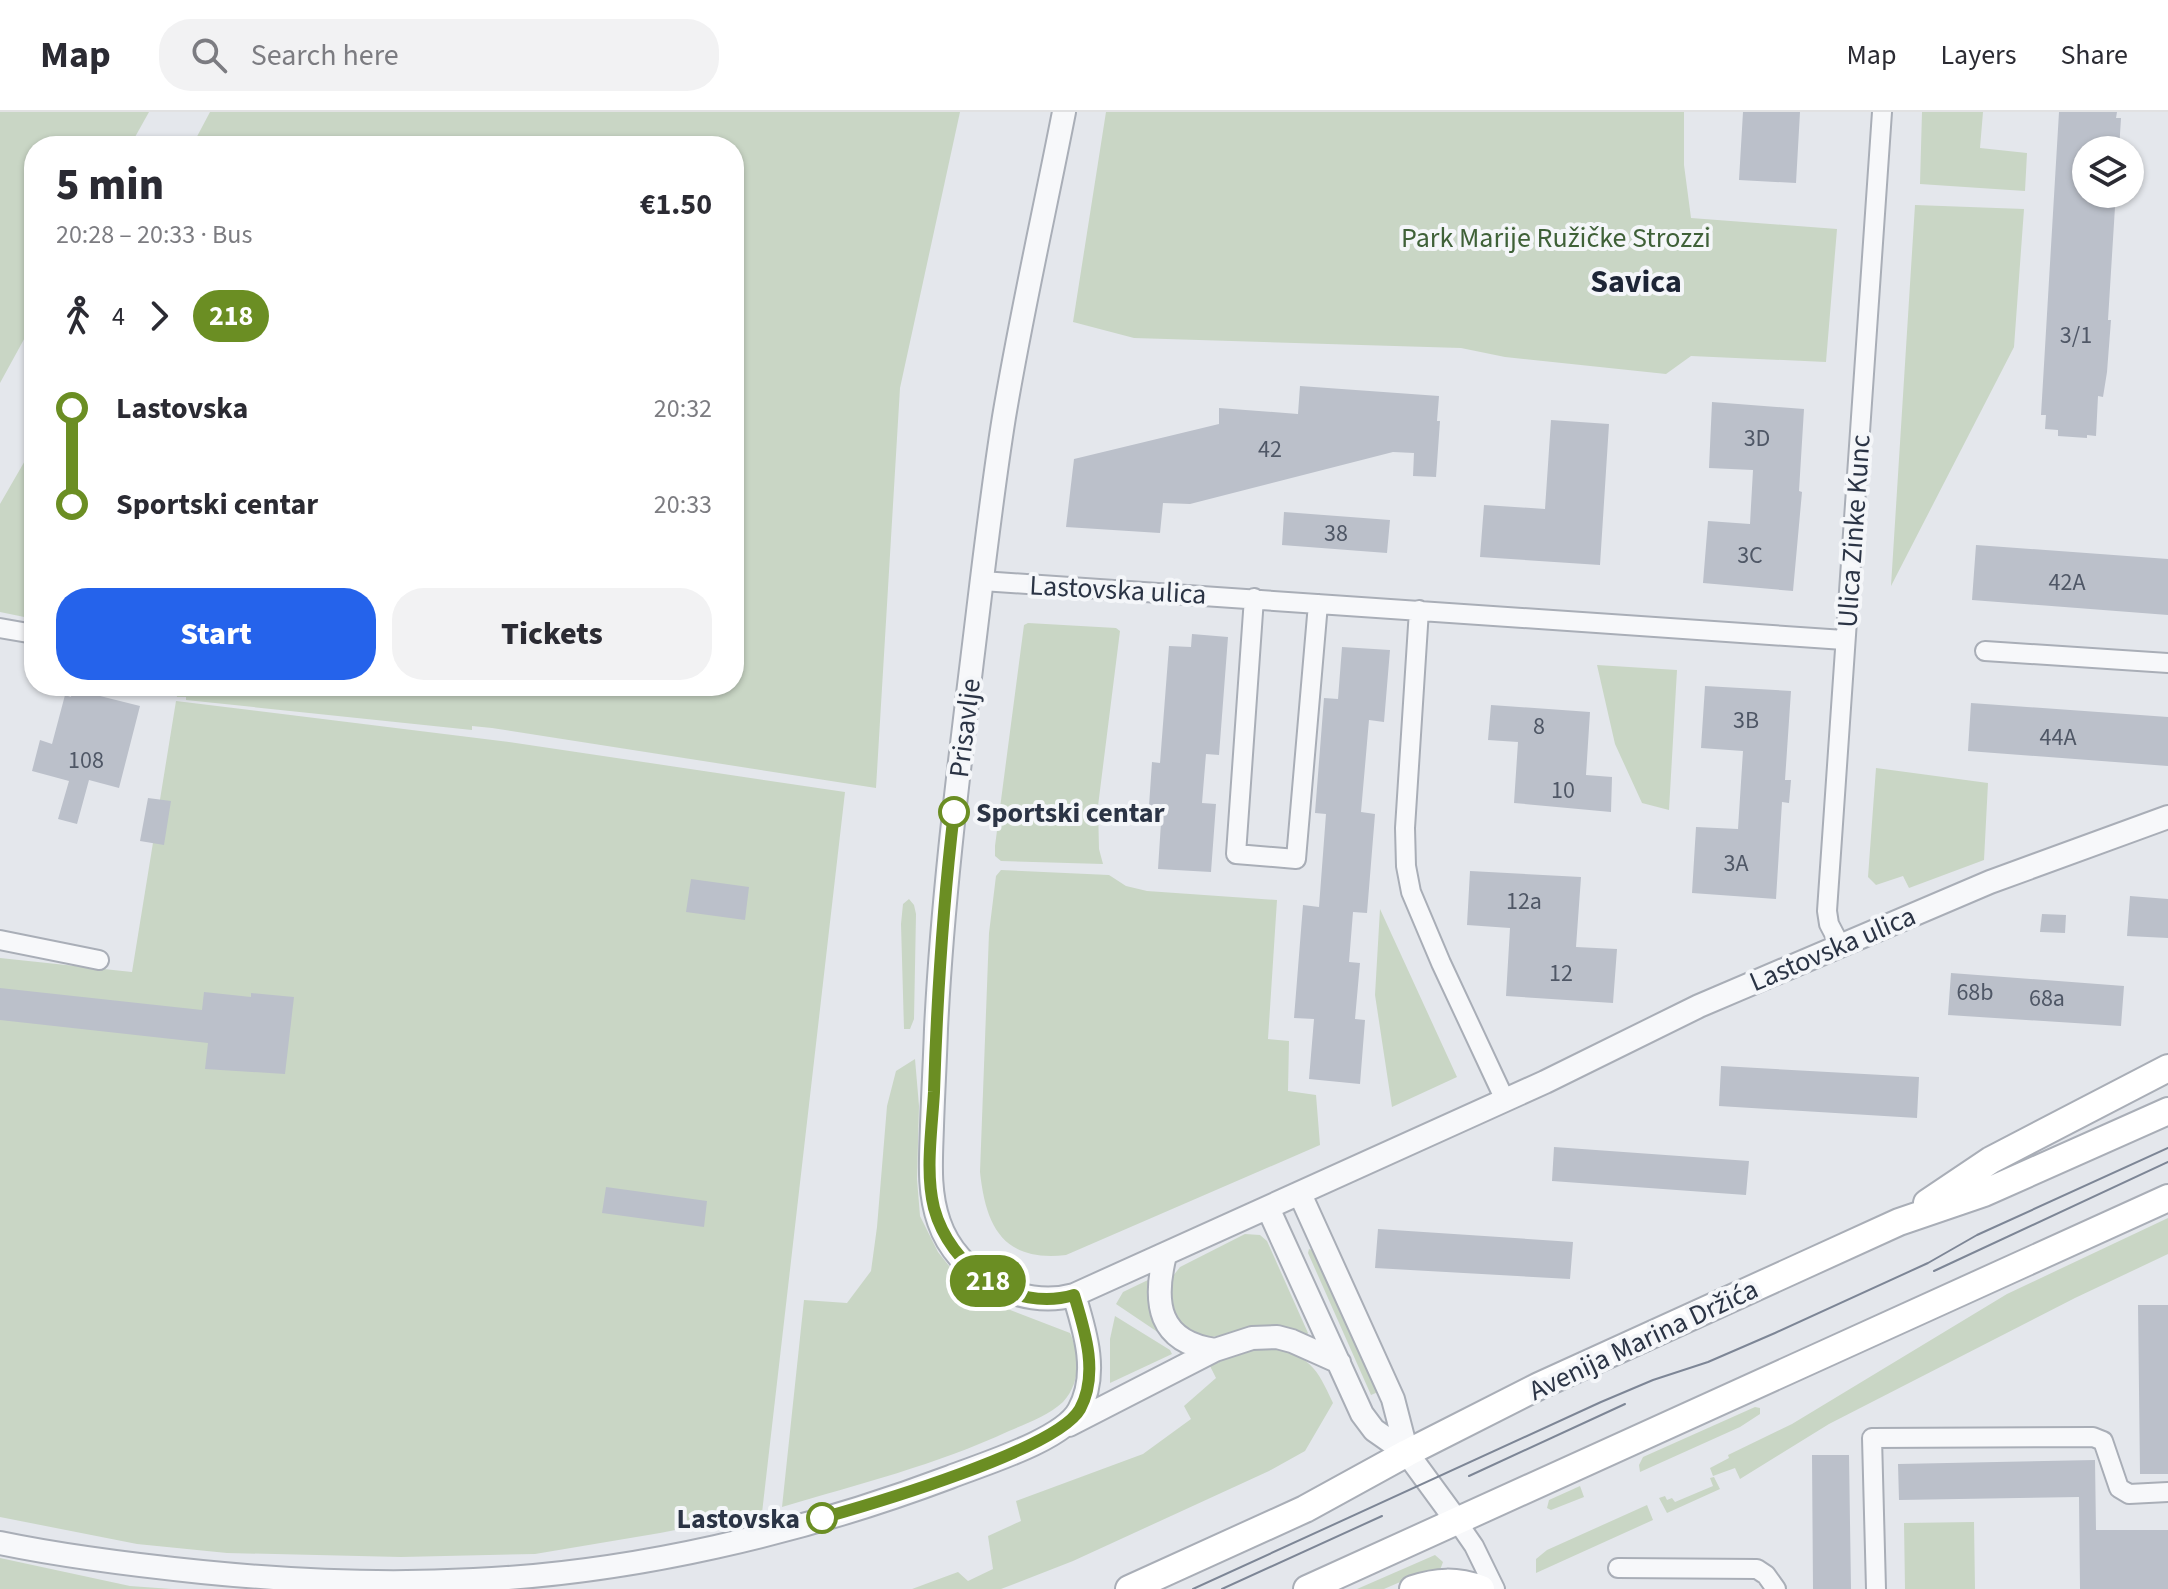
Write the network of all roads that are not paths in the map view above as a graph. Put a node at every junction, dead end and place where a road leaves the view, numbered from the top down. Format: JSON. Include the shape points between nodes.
{"nodes":[{"id":1,"x":1064,"y":112,"type":"edge"},
{"id":2,"x":1882,"y":112,"type":"edge"},
{"id":3,"x":982,"y":581,"type":"junction"},
{"id":4,"x":1254,"y":598,"type":"junction"},
{"id":5,"x":1318,"y":604,"type":"junction"},
{"id":6,"x":1419,"y":610,"type":"junction"},
{"id":7,"x":0,"y":628,"type":"edge"},
{"id":8,"x":24,"y":632,"type":"edge"},
{"id":9,"x":1844,"y":640,"type":"junction"},
{"id":10,"x":1985,"y":651,"type":"dead end"},
{"id":11,"x":2168,"y":663,"type":"edge"},
{"id":12,"x":2168,"y":817,"type":"edge"},
{"id":13,"x":0,"y":940,"type":"edge"},
{"id":14,"x":1841,"y":947,"type":"junction"},
{"id":15,"x":99,"y":960,"type":"dead end"},
{"id":16,"x":2168,"y":1068,"type":"edge"},
{"id":17,"x":1505,"y":1100,"type":"junction"},
{"id":18,"x":2168,"y":1111,"type":"edge"},
{"id":19,"x":1300,"y":1194,"type":"junction"},
{"id":20,"x":2168,"y":1198,"type":"edge"},
{"id":21,"x":1268,"y":1208,"type":"junction"},
{"id":22,"x":1899,"y":1222,"type":"junction"},
{"id":23,"x":1165,"y":1255,"type":"junction"},
{"id":24,"x":1074,"y":1295,"type":"junction"},
{"id":25,"x":1215,"y":1350,"type":"junction"},
{"id":26,"x":1339,"y":1362,"type":"junction"},
{"id":27,"x":1061,"y":1429,"type":"junction"},
{"id":28,"x":1407,"y":1453,"type":"junction"},
{"id":29,"x":2168,"y":1492,"type":"edge"},
{"id":30,"x":1456,"y":1520,"type":"junction"},
{"id":31,"x":0,"y":1543,"type":"edge"},
{"id":32,"x":1618,"y":1568,"type":"dead end"},
{"id":33,"x":1129,"y":1589,"type":"edge"},
{"id":34,"x":1307,"y":1589,"type":"edge"},
{"id":35,"x":1413,"y":1589,"type":"edge"},
{"id":36,"x":1481,"y":1589,"type":"edge"},
{"id":37,"x":1495,"y":1589,"type":"edge"},
{"id":38,"x":1776,"y":1589,"type":"edge"},
{"id":39,"x":1876,"y":1589,"type":"edge"}],
"edges":[{"from":1,"to":3,"type":"street","name":"Prisavlje","via":[[1006,406]]},
{"from":2,"to":9,"type":"street","name":"Ulica Zinke Kunc"},
{"from":3,"to":4,"type":"street","name":"Lastovska ulica"},
{"from":3,"to":24,"type":"street","name":"Prisavlje","via":[[944,893],[931,1188],[951,1246],[983,1278],[1021,1296],[1043,1300]]},
{"from":4,"to":5,"type":"street","name":"Lastovska ulica"},
{"from":4,"to":5,"type":"street","via":[[1236,854],[1296,859]]},
{"from":5,"to":6,"type":"street","name":"Lastovska ulica"},
{"from":6,"to":9,"type":"street","name":"Lastovska ulica"},
{"from":6,"to":17,"type":"street","via":[[1406,866],[1411,892],[1441,963]]},
{"from":7,"to":8,"type":"street"},
{"from":9,"to":14,"type":"street","name":"Ulica Zinke Kunc","via":[[1827,911]]},
{"from":10,"to":11,"type":"street"},
{"from":12,"to":14,"type":"street","name":"Lastovska ulica","via":[[1917,911]]},
{"from":13,"to":15,"type":"street"},
{"from":14,"to":17,"type":"street","name":"Lastovska ulica","via":[[1699,1006]]},
{"from":16,"to":22,"type":"main road","via":[[1991,1160]]},
{"from":17,"to":19,"type":"street","name":"Lastovska ulica"},
{"from":18,"to":22,"type":"main road","name":"Avenija Marina Držića","via":[[1984,1193]]},
{"from":19,"to":21,"type":"street","name":"Prisavlje"},
{"from":19,"to":28,"type":"street","via":[[1393,1399]]},
{"from":20,"to":30,"type":"main road"},
{"from":21,"to":23,"type":"street","name":"Prisavlje"},
{"from":21,"to":26,"type":"street"},
{"from":22,"to":28,"type":"main road","name":"Avenija Marina Držića","via":[[1539,1386]]},
{"from":23,"to":24,"type":"street","name":"Prisavlje"},
{"from":23,"to":25,"type":"street","via":[[1159,1293],[1165,1322],[1186,1342]]},
{"from":24,"to":27,"type":"street","via":[[1087,1341],[1089,1374],[1079,1410]]},
{"from":25,"to":26,"type":"street","via":[[1252,1338],[1277,1337]]},
{"from":25,"to":27,"type":"street"},
{"from":26,"to":28,"type":"street","via":[[1362,1414],[1374,1430]]},
{"from":27,"to":31,"type":"street","via":[[890,1499],[738,1540],[558,1573],[464,1581],[342,1582],[120,1564]]},
{"from":28,"to":30,"type":"street"},
{"from":28,"to":33,"type":"main road","name":"Avenija Marina Držića","via":[[1305,1509]]},
{"from":29,"to":39,"type":"street","via":[[2129,1494],[2119,1488],[2103,1441],[2093,1437],[1872,1438]]},
{"from":30,"to":34,"type":"main road"},
{"from":30,"to":37,"type":"street"},
{"from":32,"to":38,"type":"street","via":[[1757,1569]]},
{"from":35,"to":36,"type":"main road","via":[[1440,1581]]}]}
